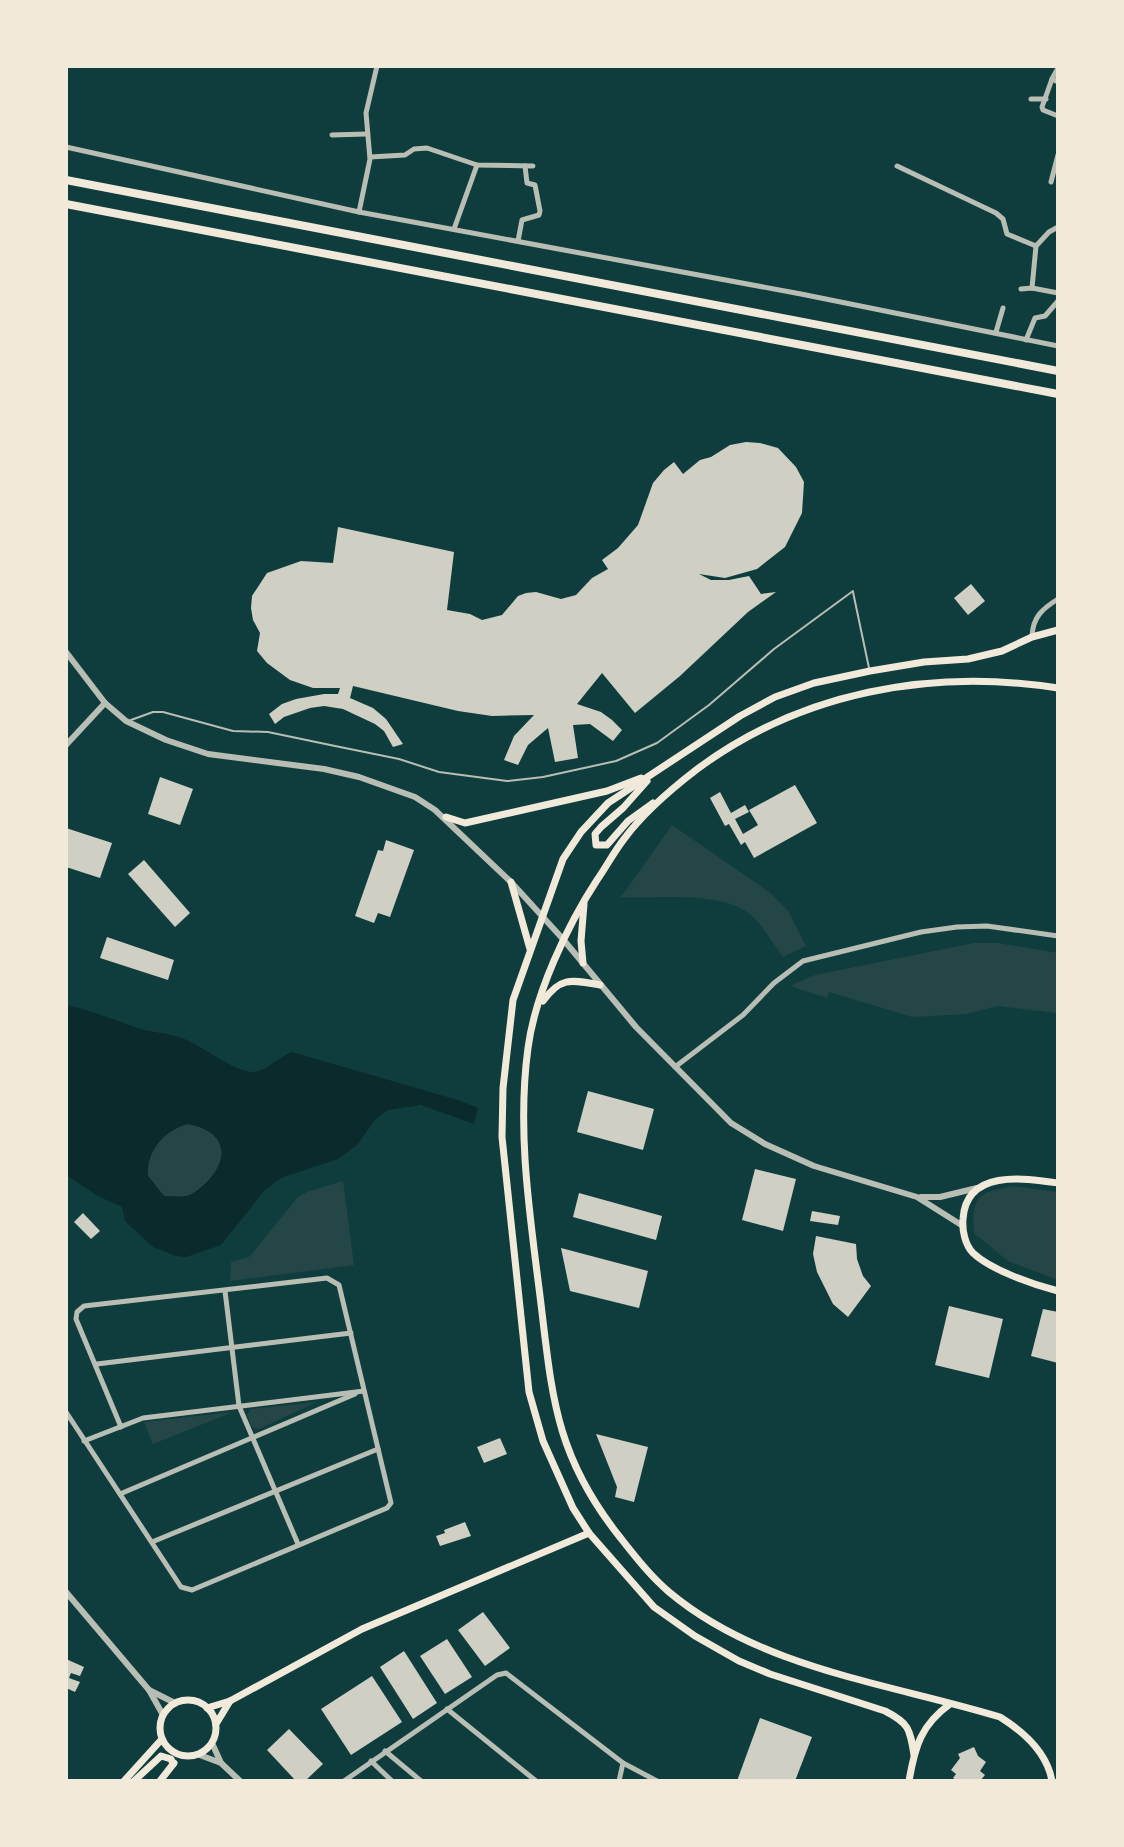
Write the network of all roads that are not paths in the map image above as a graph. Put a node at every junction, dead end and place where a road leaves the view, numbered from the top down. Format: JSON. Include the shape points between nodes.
{"nodes":[{"id":1,"x":377,"y":66,"type":"edge"},
{"id":2,"x":1058,"y":68,"type":"edge"},
{"id":3,"x":1055,"y":81,"type":"edge"},
{"id":4,"x":1031,"y":99,"type":"dead end"},
{"id":5,"x":1046,"y":99,"type":"junction"},
{"id":6,"x":1058,"y":116,"type":"edge"},
{"id":7,"x":366,"y":134,"type":"junction"},
{"id":8,"x":332,"y":135,"type":"dead end"},
{"id":9,"x":66,"y":147,"type":"edge"},
{"id":10,"x":1058,"y":155,"type":"edge"},
{"id":11,"x":370,"y":157,"type":"junction"},
{"id":12,"x":477,"y":165,"type":"junction"},
{"id":13,"x":525,"y":166,"type":"junction"},
{"id":14,"x":533,"y":166,"type":"dead end"},
{"id":15,"x":897,"y":166,"type":"dead end"},
{"id":16,"x":66,"y":180,"type":"edge"},
{"id":17,"x":1051,"y":182,"type":"dead end"},
{"id":18,"x":66,"y":204,"type":"edge"},
{"id":19,"x":359,"y":212,"type":"junction"},
{"id":20,"x":1058,"y":227,"type":"edge"},
{"id":21,"x":454,"y":229,"type":"junction"},
{"id":22,"x":518,"y":241,"type":"junction"},
{"id":23,"x":1036,"y":246,"type":"junction"},
{"id":24,"x":1032,"y":288,"type":"junction"},
{"id":25,"x":1021,"y":289,"type":"dead end"},
{"id":26,"x":1058,"y":293,"type":"edge"},
{"id":27,"x":1058,"y":301,"type":"edge"},
{"id":28,"x":1003,"y":308,"type":"dead end"},
{"id":29,"x":996,"y":332,"type":"junction"},
{"id":30,"x":1026,"y":340,"type":"junction"},
{"id":31,"x":1058,"y":346,"type":"edge"},
{"id":32,"x":1058,"y":371,"type":"edge"},
{"id":33,"x":1058,"y":394,"type":"edge"},
{"id":34,"x":1058,"y":599,"type":"edge"},
{"id":35,"x":1058,"y":630,"type":"edge"},
{"id":36,"x":1032,"y":637,"type":"junction"},
{"id":37,"x":66,"y":652,"type":"edge"},
{"id":38,"x":870,"y":671,"type":"junction"},
{"id":39,"x":1058,"y":688,"type":"edge"},
{"id":40,"x":105,"y":703,"type":"junction"},
{"id":41,"x":126,"y":721,"type":"junction"},
{"id":42,"x":66,"y":745,"type":"edge"},
{"id":43,"x":654,"y":773,"type":"junction"},
{"id":44,"x":668,"y":792,"type":"junction"},
{"id":45,"x":446,"y":817,"type":"junction"},
{"id":46,"x":511,"y":882,"type":"junction"},
{"id":47,"x":585,"y":898,"type":"junction"},
{"id":48,"x":542,"y":917,"type":"junction"},
{"id":49,"x":1058,"y":936,"type":"edge"},
{"id":50,"x":562,"y":938,"type":"junction"},
{"id":51,"x":530,"y":949,"type":"junction"},
{"id":52,"x":583,"y":963,"type":"junction"},
{"id":53,"x":600,"y":985,"type":"junction"},
{"id":54,"x":537,"y":1010,"type":"junction"},
{"id":55,"x":675,"y":1067,"type":"junction"},
{"id":56,"x":1058,"y":1183,"type":"edge"},
{"id":57,"x":978,"y":1187,"type":"junction"},
{"id":58,"x":917,"y":1197,"type":"junction"},
{"id":59,"x":963,"y":1226,"type":"junction"},
{"id":60,"x":225,"y":1291,"type":"junction"},
{"id":61,"x":1058,"y":1291,"type":"edge"},
{"id":62,"x":351,"y":1333,"type":"junction"},
{"id":63,"x":232,"y":1348,"type":"junction"},
{"id":64,"x":97,"y":1364,"type":"junction"},
{"id":65,"x":364,"y":1391,"type":"junction"},
{"id":66,"x":239,"y":1406,"type":"junction"},
{"id":67,"x":66,"y":1412,"type":"edge"},
{"id":68,"x":121,"y":1427,"type":"junction"},
{"id":69,"x":251,"y":1436,"type":"junction"},
{"id":70,"x":84,"y":1441,"type":"junction"},
{"id":71,"x":378,"y":1449,"type":"junction"},
{"id":72,"x":274,"y":1491,"type":"junction"},
{"id":73,"x":120,"y":1494,"type":"junction"},
{"id":74,"x":589,"y":1533,"type":"junction"},
{"id":75,"x":152,"y":1542,"type":"junction"},
{"id":76,"x":298,"y":1544,"type":"junction"},
{"id":77,"x":66,"y":1592,"type":"edge"},
{"id":78,"x":149,"y":1690,"type":"junction"},
{"id":79,"x":230,"y":1701,"type":"junction"},
{"id":80,"x":175,"y":1703,"type":"junction"},
{"id":81,"x":950,"y":1704,"type":"junction"},
{"id":82,"x":207,"y":1708,"type":"junction"},
{"id":83,"x":447,"y":1709,"type":"junction"},
{"id":84,"x":163,"y":1715,"type":"junction"},
{"id":85,"x":216,"y":1724,"type":"junction"},
{"id":86,"x":162,"y":1739,"type":"junction"},
{"id":87,"x":212,"y":1743,"type":"junction"},
{"id":88,"x":385,"y":1751,"type":"junction"},
{"id":89,"x":197,"y":1754,"type":"junction"},
{"id":90,"x":180,"y":1755,"type":"junction"},
{"id":91,"x":914,"y":1755,"type":"junction"},
{"id":92,"x":371,"y":1761,"type":"junction"},
{"id":93,"x":221,"y":1763,"type":"junction"},
{"id":94,"x":623,"y":1763,"type":"junction"},
{"id":95,"x":173,"y":1764,"type":"junction"},
{"id":96,"x":645,"y":1778,"type":"edge"},
{"id":97,"x":124,"y":1781,"type":"edge"},
{"id":98,"x":134,"y":1781,"type":"edge"},
{"id":99,"x":160,"y":1781,"type":"edge"},
{"id":100,"x":240,"y":1781,"type":"edge"},
{"id":101,"x":344,"y":1781,"type":"edge"},
{"id":102,"x":392,"y":1781,"type":"edge"},
{"id":103,"x":421,"y":1781,"type":"edge"},
{"id":104,"x":536,"y":1781,"type":"edge"},
{"id":105,"x":619,"y":1781,"type":"edge"},
{"id":106,"x":657,"y":1781,"type":"edge"},
{"id":107,"x":909,"y":1781,"type":"edge"},
{"id":108,"x":1052,"y":1781,"type":"edge"}],
"edges":[{"from":1,"to":7,"type":"street","via":[[368,96]]},
{"from":2,"to":3,"type":"street"},
{"from":3,"to":5,"type":"street"},
{"from":4,"to":5,"type":"street"},
{"from":5,"to":6,"type":"street","via":[[1043,110]]},
{"from":7,"to":8,"type":"street"},
{"from":7,"to":11,"type":"street"},
{"from":9,"to":19,"type":"street"},
{"from":10,"to":17,"type":"street"},
{"from":11,"to":12,"type":"street","via":[[427,148]]},
{"from":11,"to":19,"type":"street"},
{"from":12,"to":13,"type":"street"},
{"from":12,"to":21,"type":"street"},
{"from":13,"to":14,"type":"street"},
{"from":13,"to":22,"type":"street","via":[[540,211],[522,220]]},
{"from":15,"to":23,"type":"street","via":[[996,213],[1007,234]]},
{"from":16,"to":32,"type":"highway"},
{"from":18,"to":33,"type":"highway"},
{"from":19,"to":21,"type":"street"},
{"from":20,"to":23,"type":"street"},
{"from":21,"to":22,"type":"street"},
{"from":22,"to":29,"type":"street"},
{"from":23,"to":24,"type":"street"},
{"from":24,"to":25,"type":"street"},
{"from":24,"to":26,"type":"street"},
{"from":27,"to":30,"type":"street","via":[[1045,316],[1035,318]]},
{"from":28,"to":29,"type":"street"},
{"from":29,"to":30,"type":"street"},
{"from":30,"to":31,"type":"street"},
{"from":34,"to":36,"type":"street","via":[[1033,621]]},
{"from":35,"to":36,"type":"main road"},
{"from":36,"to":38,"type":"main road","via":[[968,659]]},
{"from":37,"to":40,"type":"street"},
{"from":38,"to":41,"type":"lane","via":[[853,591],[641,752],[507,781],[268,732],[233,731],[163,712]]},
{"from":38,"to":43,"type":"main road","via":[[775,697]]},
{"from":39,"to":44,"type":"main road","via":[[972,680],[852,695],[756,731]]},
{"from":40,"to":41,"type":"street"},
{"from":40,"to":42,"type":"street"},
{"from":41,"to":45,"type":"street","via":[[208,754],[359,777],[415,797]]},
{"from":43,"to":44,"type":"main road","via":[[595,834],[596,845],[607,845],[628,821]]},
{"from":43,"to":45,"type":"main road","via":[[607,791],[465,823]]},
{"from":43,"to":48,"type":"main road","via":[[608,803],[581,832],[563,859]]},
{"from":44,"to":47,"type":"main road","via":[[626,836]]},
{"from":45,"to":46,"type":"street"},
{"from":46,"to":48,"type":"street"},
{"from":46,"to":51,"type":"main road"},
{"from":47,"to":50,"type":"main road"},
{"from":47,"to":52,"type":"main road"},
{"from":48,"to":50,"type":"street"},
{"from":48,"to":51,"type":"main road"},
{"from":49,"to":55,"type":"street","via":[[957,927],[803,961]]},
{"from":50,"to":52,"type":"street"},
{"from":50,"to":54,"type":"main road"},
{"from":51,"to":74,"type":"main road","via":[[513,1000],[502,1137],[529,1392],[555,1470]]},
{"from":52,"to":53,"type":"street"},
{"from":53,"to":54,"type":"main road","via":[[570,980],[554,987]]},
{"from":53,"to":55,"type":"street"},
{"from":54,"to":81,"type":"main road","via":[[525,1090],[529,1212],[552,1391],[561,1434],[578,1475],[634,1555],[704,1618],[794,1661]]},
{"from":55,"to":58,"type":"street","via":[[731,1123],[765,1144],[814,1166]]},
{"from":56,"to":57,"type":"main road","via":[[1004,1178]]},
{"from":57,"to":58,"type":"street"},
{"from":57,"to":59,"type":"main road","via":[[964,1209]]},
{"from":58,"to":59,"type":"street"},
{"from":59,"to":61,"type":"main road","via":[[971,1251],[980,1259]]},
{"from":60,"to":62,"type":"street","via":[[327,1278],[339,1285]]},
{"from":60,"to":63,"type":"street"},
{"from":60,"to":64,"type":"street","via":[[84,1306],[76,1319]]},
{"from":62,"to":63,"type":"street"},
{"from":62,"to":65,"type":"street"},
{"from":63,"to":64,"type":"street"},
{"from":63,"to":66,"type":"street"},
{"from":64,"to":68,"type":"street"},
{"from":65,"to":66,"type":"street"},
{"from":65,"to":69,"type":"street"},
{"from":65,"to":71,"type":"street"},
{"from":66,"to":68,"type":"street","via":[[143,1418]]},
{"from":66,"to":69,"type":"street"},
{"from":67,"to":70,"type":"street"},
{"from":68,"to":70,"type":"street"},
{"from":69,"to":72,"type":"street"},
{"from":69,"to":73,"type":"street"},
{"from":70,"to":73,"type":"street"},
{"from":71,"to":72,"type":"street"},
{"from":71,"to":76,"type":"street","via":[[391,1503],[387,1508]]},
{"from":72,"to":75,"type":"street"},
{"from":72,"to":76,"type":"street"},
{"from":73,"to":75,"type":"street"},
{"from":74,"to":79,"type":"main road","via":[[362,1629]]},
{"from":74,"to":91,"type":"main road","via":[[654,1607],[695,1636],[760,1670],[899,1718],[910,1729]]},
{"from":75,"to":76,"type":"street","via":[[186,1590]]},
{"from":77,"to":78,"type":"street"},
{"from":78,"to":80,"type":"street"},
{"from":78,"to":84,"type":"street"},
{"from":79,"to":82,"type":"main road"},
{"from":79,"to":85,"type":"main road"},
{"from":80,"to":82,"type":"main road","via":[[198,1701]]},
{"from":80,"to":84,"type":"main road"},
{"from":81,"to":91,"type":"main road","via":[[933,1716]]},
{"from":81,"to":108,"type":"main road","via":[[1000,1717],[1018,1729],[1041,1753]]},
{"from":82,"to":85,"type":"main road"},
{"from":83,"to":88,"type":"street"},
{"from":83,"to":94,"type":"street","via":[[506,1673]]},
{"from":83,"to":104,"type":"street"},
{"from":84,"to":86,"type":"main road"},
{"from":85,"to":87,"type":"main road"},
{"from":86,"to":90,"type":"main road"},
{"from":86,"to":97,"type":"main road"},
{"from":87,"to":89,"type":"main road"},
{"from":87,"to":93,"type":"street"},
{"from":88,"to":92,"type":"street"},
{"from":88,"to":103,"type":"street"},
{"from":89,"to":90,"type":"main road"},
{"from":89,"to":93,"type":"street"},
{"from":90,"to":95,"type":"main road"},
{"from":91,"to":107,"type":"main road"},
{"from":92,"to":101,"type":"street"},
{"from":92,"to":102,"type":"street"},
{"from":93,"to":100,"type":"street"},
{"from":94,"to":96,"type":"street"},
{"from":94,"to":105,"type":"street"},
{"from":95,"to":98,"type":"main road","via":[[161,1756]]},
{"from":95,"to":99,"type":"main road"},
{"from":96,"to":106,"type":"street"}]}
